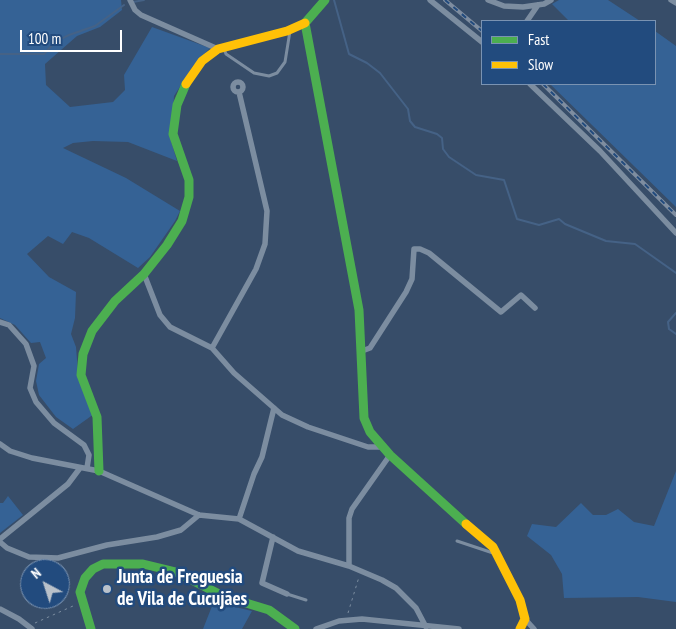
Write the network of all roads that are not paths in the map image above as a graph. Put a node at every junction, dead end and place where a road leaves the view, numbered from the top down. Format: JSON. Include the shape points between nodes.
{"nodes":[{"id":1,"x":430,"y":0,"type":"edge"},
{"id":2,"x":488,"y":0,"type":"edge"},
{"id":3,"x":551,"y":0,"type":"edge"},
{"id":4,"x":671,"y":0,"type":"edge"},
{"id":5,"x":130,"y":1,"type":"edge"},
{"id":6,"x":324,"y":1,"type":"edge"},
{"id":7,"x":676,"y":3,"type":"edge"},
{"id":8,"x":538,"y":5,"type":"junction"},
{"id":9,"x":528,"y":20,"type":"edge"},
{"id":10,"x":305,"y":23,"type":"junction"},
{"id":11,"x":290,"y":30,"type":"junction"},
{"id":12,"x":481,"y":41,"type":"edge"},
{"id":13,"x":220,"y":48,"type":"junction"},
{"id":14,"x":531,"y":85,"type":"edge"},
{"id":15,"x":239,"y":92,"type":"dead end"},
{"id":16,"x":676,"y":232,"type":"edge"},
{"id":17,"x":144,"y":274,"type":"junction"},
{"id":18,"x":535,"y":308,"type":"dead end"},
{"id":19,"x":0,"y":322,"type":"edge"},
{"id":20,"x":212,"y":348,"type":"junction"},
{"id":21,"x":362,"y":351,"type":"junction"},
{"id":22,"x":274,"y":408,"type":"junction"},
{"id":23,"x":0,"y":444,"type":"edge"},
{"id":24,"x":382,"y":447,"type":"junction"},
{"id":25,"x":390,"y":455,"type":"junction"},
{"id":26,"x":80,"y":468,"type":"junction"},
{"id":27,"x":87,"y":468,"type":"junction"},
{"id":28,"x":99,"y":472,"type":"junction"},
{"id":29,"x":199,"y":515,"type":"junction"},
{"id":30,"x":239,"y":519,"type":"junction"},
{"id":31,"x":273,"y":537,"type":"junction"},
{"id":32,"x":0,"y":540,"type":"edge"},
{"id":33,"x":457,"y":541,"type":"dead end"},
{"id":34,"x":498,"y":555,"type":"junction"},
{"id":35,"x":349,"y":566,"type":"junction"},
{"id":36,"x":287,"y":594,"type":"joint"},
{"id":37,"x":306,"y":600,"type":"dead end"},
{"id":38,"x":0,"y":609,"type":"edge"},
{"id":39,"x":525,"y":619,"type":"junction"},
{"id":40,"x":426,"y":627,"type":"junction"},
{"id":41,"x":30,"y":628,"type":"edge"},
{"id":42,"x":91,"y":629,"type":"edge"},
{"id":43,"x":295,"y":629,"type":"edge"},
{"id":44,"x":316,"y":629,"type":"edge"},
{"id":45,"x":459,"y":629,"type":"edge"},
{"id":46,"x":520,"y":629,"type":"edge"},
{"id":47,"x":534,"y":629,"type":"edge"}],
"edges":[{"from":1,"to":12,"type":"street"},
{"from":2,"to":8,"type":"street","via":[[504,6]]},
{"from":3,"to":8,"type":"street"},
{"from":4,"to":7,"type":"street"},
{"from":5,"to":13,"type":"street","via":[[141,15]]},
{"from":6,"to":10,"type":"street"},
{"from":8,"to":9,"type":"street"},
{"from":10,"to":11,"type":"street"},
{"from":10,"to":21,"type":"street","via":[[358,310]]},
{"from":11,"to":13,"type":"street"},
{"from":11,"to":13,"type":"lane","via":[[282,68],[269,76],[254,73]]},
{"from":13,"to":17,"type":"street","via":[[187,80],[177,104],[174,134],[189,180],[189,197],[182,221]]},
{"from":14,"to":16,"type":"street","via":[[600,151]]},
{"from":15,"to":20,"type":"street","via":[[266,211],[264,244],[256,269]]},
{"from":17,"to":20,"type":"street","via":[[160,315],[170,327]]},
{"from":17,"to":28,"type":"street","via":[[115,301],[98,323],[83,354],[81,375],[97,417]]},
{"from":18,"to":21,"type":"street","via":[[522,295],[501,312],[429,253],[414,249],[412,279],[406,292],[370,348]]},
{"from":19,"to":27,"type":"street","via":[[9,325],[26,344],[34,366],[30,388],[36,402],[54,423],[84,446],[90,456]]},
{"from":20,"to":22,"type":"street","via":[[234,373]]},
{"from":21,"to":24,"type":"street","via":[[362,409],[370,432]]},
{"from":22,"to":24,"type":"street","via":[[308,428],[368,447]]},
{"from":22,"to":30,"type":"street","via":[[262,457]]},
{"from":23,"to":26,"type":"street","via":[[32,458]]},
{"from":24,"to":25,"type":"street"},
{"from":25,"to":34,"type":"street"},
{"from":25,"to":35,"type":"street","via":[[352,509],[349,518]]},
{"from":26,"to":27,"type":"street"},
{"from":26,"to":32,"type":"street","via":[[68,484]]},
{"from":27,"to":28,"type":"street"},
{"from":28,"to":29,"type":"street"},
{"from":29,"to":30,"type":"street"},
{"from":29,"to":32,"type":"street","via":[[182,530],[58,558],[29,557],[6,548]]},
{"from":30,"to":31,"type":"street"},
{"from":31,"to":35,"type":"street","via":[[298,551]]},
{"from":31,"to":36,"type":"street","via":[[262,583]]},
{"from":33,"to":34,"type":"lane"},
{"from":34,"to":39,"type":"street","via":[[520,600]]},
{"from":35,"to":40,"type":"street","via":[[396,588],[416,608]]},
{"from":36,"to":37,"type":"lane"},
{"from":38,"to":41,"type":"street"},
{"from":39,"to":46,"type":"street"},
{"from":39,"to":47,"type":"street"},
{"from":40,"to":44,"type":"street","via":[[349,620]]},
{"from":40,"to":45,"type":"street"},
{"from":42,"to":43,"type":"street","via":[[80,592],[84,578],[103,564],[143,564],[176,572],[223,596],[269,610]]}]}
